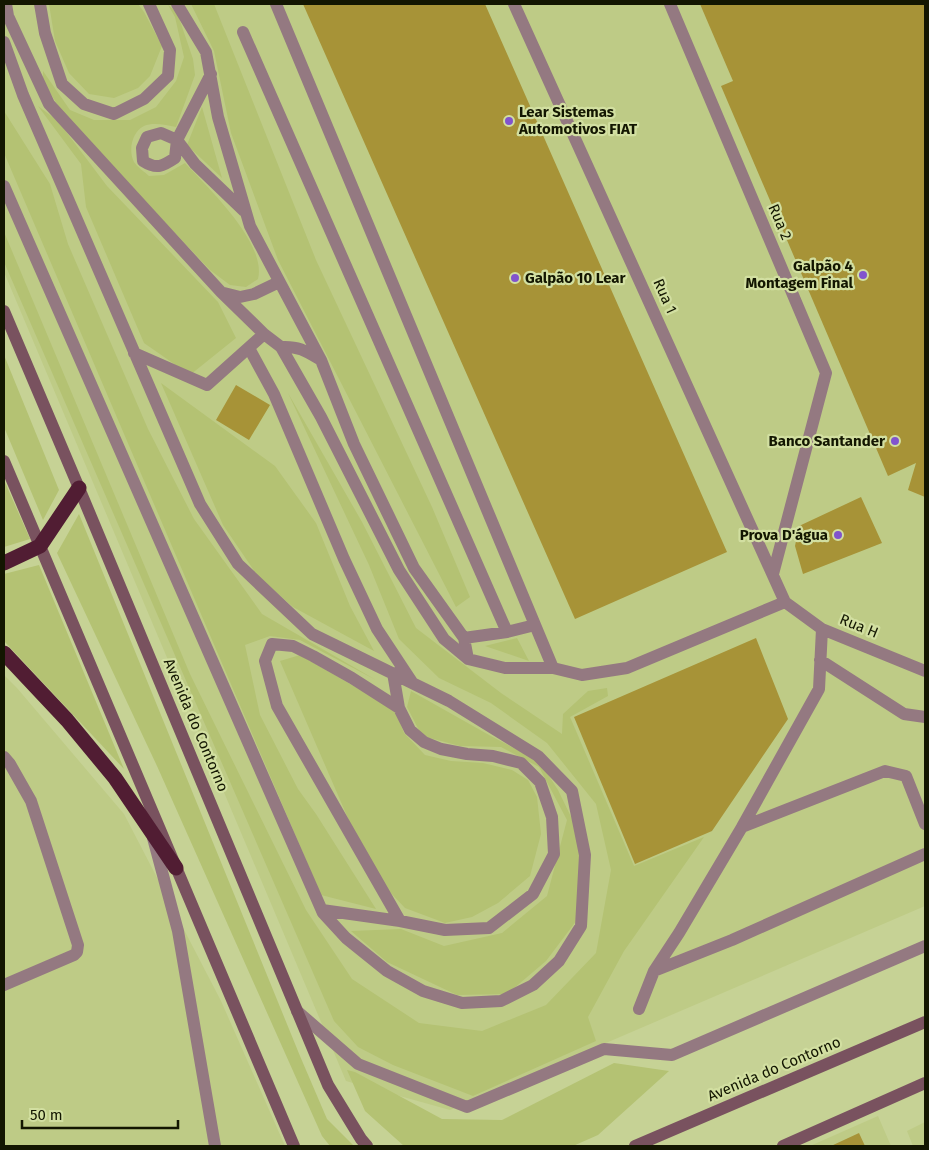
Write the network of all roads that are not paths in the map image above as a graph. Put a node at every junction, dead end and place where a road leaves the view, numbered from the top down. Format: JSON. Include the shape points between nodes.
{"nodes":[{"id":1,"x":6,"y":4,"type":"edge"},
{"id":2,"x":40,"y":4,"type":"edge"},
{"id":3,"x":149,"y":4,"type":"edge"},
{"id":4,"x":177,"y":4,"type":"edge"},
{"id":5,"x":276,"y":4,"type":"edge"},
{"id":6,"x":514,"y":4,"type":"edge"},
{"id":7,"x":670,"y":4,"type":"edge"},
{"id":8,"x":243,"y":32,"type":"dead end"},
{"id":9,"x":4,"y":42,"type":"edge"},
{"id":10,"x":210,"y":74,"type":"junction"},
{"id":11,"x":4,"y":186,"type":"edge"},
{"id":12,"x":246,"y":213,"type":"junction"},
{"id":13,"x":279,"y":282,"type":"junction"},
{"id":14,"x":221,"y":292,"type":"junction"},
{"id":15,"x":4,"y":311,"type":"edge"},
{"id":16,"x":264,"y":334,"type":"junction"},
{"id":17,"x":281,"y":347,"type":"junction"},
{"id":18,"x":249,"y":348,"type":"junction"},
{"id":19,"x":134,"y":352,"type":"junction"},
{"id":20,"x":321,"y":360,"type":"junction"},
{"id":21,"x":4,"y":461,"type":"edge"},
{"id":22,"x":79,"y":488,"type":"junction"},
{"id":23,"x":40,"y":546,"type":"junction"},
{"id":24,"x":4,"y":563,"type":"edge"},
{"id":25,"x":772,"y":574,"type":"junction"},
{"id":26,"x":785,"y":602,"type":"junction"},
{"id":27,"x":535,"y":625,"type":"junction"},
{"id":28,"x":822,"y":629,"type":"junction"},
{"id":29,"x":507,"y":632,"type":"junction"},
{"id":30,"x":464,"y":638,"type":"junction"},
{"id":31,"x":4,"y":653,"type":"edge"},
{"id":32,"x":468,"y":659,"type":"junction"},
{"id":33,"x":820,"y":660,"type":"junction"},
{"id":34,"x":554,"y":668,"type":"junction"},
{"id":35,"x":925,"y":671,"type":"edge"},
{"id":36,"x":393,"y":673,"type":"junction"},
{"id":37,"x":412,"y":682,"type":"junction"},
{"id":38,"x":400,"y":708,"type":"junction"},
{"id":39,"x":925,"y":717,"type":"edge"},
{"id":40,"x":4,"y":757,"type":"edge"},
{"id":41,"x":925,"y":824,"type":"edge"},
{"id":42,"x":742,"y":827,"type":"junction"},
{"id":43,"x":151,"y":831,"type":"junction"},
{"id":44,"x":925,"y":854,"type":"edge"},
{"id":45,"x":176,"y":868,"type":"junction"},
{"id":46,"x":322,"y":910,"type":"junction"},
{"id":47,"x":400,"y":921,"type":"junction"},
{"id":48,"x":925,"y":946,"type":"edge"},
{"id":49,"x":654,"y":971,"type":"junction"},
{"id":50,"x":4,"y":985,"type":"edge"},
{"id":51,"x":639,"y":1009,"type":"dead end"},
{"id":52,"x":297,"y":1011,"type":"junction"},
{"id":53,"x":925,"y":1022,"type":"edge"},
{"id":54,"x":925,"y":1083,"type":"edge"},
{"id":55,"x":214,"y":1146,"type":"edge"},
{"id":56,"x":294,"y":1146,"type":"edge"},
{"id":57,"x":368,"y":1146,"type":"edge"},
{"id":58,"x":635,"y":1146,"type":"edge"},
{"id":59,"x":783,"y":1146,"type":"edge"}],
"edges":[{"from":1,"to":14,"type":"lane","via":[[8,16],[50,104]]},
{"from":2,"to":3,"type":"lane","via":[[45,33],[62,84],[84,104],[114,114],[144,99],[168,76],[170,50]]},
{"from":4,"to":10,"type":"lane","via":[[206,52]]},
{"from":5,"to":27,"type":"lane"},
{"from":6,"to":25,"type":"lane","name":"Rua 1"},
{"from":7,"to":25,"type":"lane","name":"Rua 2","via":[[826,373]]},
{"from":8,"to":29,"type":"lane"},
{"from":9,"to":19,"type":"lane","via":[[23,95]]},
{"from":10,"to":12,"type":"lane","via":[[218,117]]},
{"from":10,"to":12,"type":"lane","via":[[177,140],[195,164]]},
{"from":11,"to":46,"type":"lane"},
{"from":12,"to":13,"type":"lane"},
{"from":13,"to":14,"type":"lane","via":[[240,297]]},
{"from":13,"to":20,"type":"lane"},
{"from":14,"to":16,"type":"lane"},
{"from":15,"to":22,"type":"main road","name":"Avenida do Contorno"},
{"from":16,"to":17,"type":"lane"},
{"from":16,"to":18,"type":"lane"},
{"from":17,"to":20,"type":"lane","via":[[293,346]]},
{"from":17,"to":32,"type":"lane","via":[[321,417],[399,570],[444,639]]},
{"from":18,"to":19,"type":"lane","via":[[207,385]]},
{"from":18,"to":37,"type":"lane","via":[[274,394],[377,630]]},
{"from":19,"to":36,"type":"lane","via":[[200,504],[238,564],[312,634]]},
{"from":20,"to":30,"type":"lane","via":[[354,444],[414,568]]},
{"from":21,"to":23,"type":"main road"},
{"from":22,"to":23,"type":"highway"},
{"from":22,"to":52,"type":"main road","name":"Avenida do Contorno"},
{"from":23,"to":24,"type":"highway"},
{"from":23,"to":45,"type":"main road"},
{"from":25,"to":26,"type":"lane","name":"Rua 1"},
{"from":26,"to":28,"type":"lane","name":"Rua H"},
{"from":26,"to":34,"type":"lane","via":[[627,668],[582,675]]},
{"from":27,"to":29,"type":"lane"},
{"from":27,"to":34,"type":"lane"},
{"from":28,"to":33,"type":"lane"},
{"from":28,"to":35,"type":"lane","name":"Rua H"},
{"from":29,"to":30,"type":"lane"},
{"from":30,"to":32,"type":"lane"},
{"from":31,"to":43,"type":"highway","via":[[67,720],[115,778]]},
{"from":32,"to":34,"type":"lane","via":[[505,668]]},
{"from":33,"to":39,"type":"lane","via":[[904,714]]},
{"from":33,"to":42,"type":"lane","via":[[819,689]]},
{"from":36,"to":37,"type":"lane"},
{"from":36,"to":38,"type":"lane"},
{"from":37,"to":46,"type":"lane","via":[[538,756],[572,791],[585,856],[581,926],[559,960],[533,985],[501,1001],[462,1003],[423,991],[387,971],[346,938]]},
{"from":38,"to":47,"type":"lane","via":[[410,730],[424,742],[441,749],[521,763],[540,782],[552,817],[554,854],[533,894],[489,928],[445,930]]},
{"from":38,"to":47,"type":"lane","via":[[293,646],[272,644],[265,661],[277,706]]},
{"from":40,"to":50,"type":"lane","via":[[31,801],[78,945],[74,955]]},
{"from":41,"to":42,"type":"lane","via":[[906,776],[885,771]]},
{"from":42,"to":49,"type":"lane"},
{"from":43,"to":45,"type":"highway"},
{"from":43,"to":55,"type":"lane","via":[[178,931]]},
{"from":44,"to":49,"type":"lane"},
{"from":45,"to":56,"type":"main road"},
{"from":46,"to":47,"type":"lane"},
{"from":48,"to":52,"type":"lane","via":[[672,1055],[604,1049],[467,1107],[358,1064]]},
{"from":49,"to":51,"type":"lane"},
{"from":52,"to":57,"type":"main road","name":"Avenida do Contorno","via":[[328,1085]]},
{"from":53,"to":58,"type":"main road","name":"Avenida do Contorno"},
{"from":54,"to":59,"type":"main road"}]}
